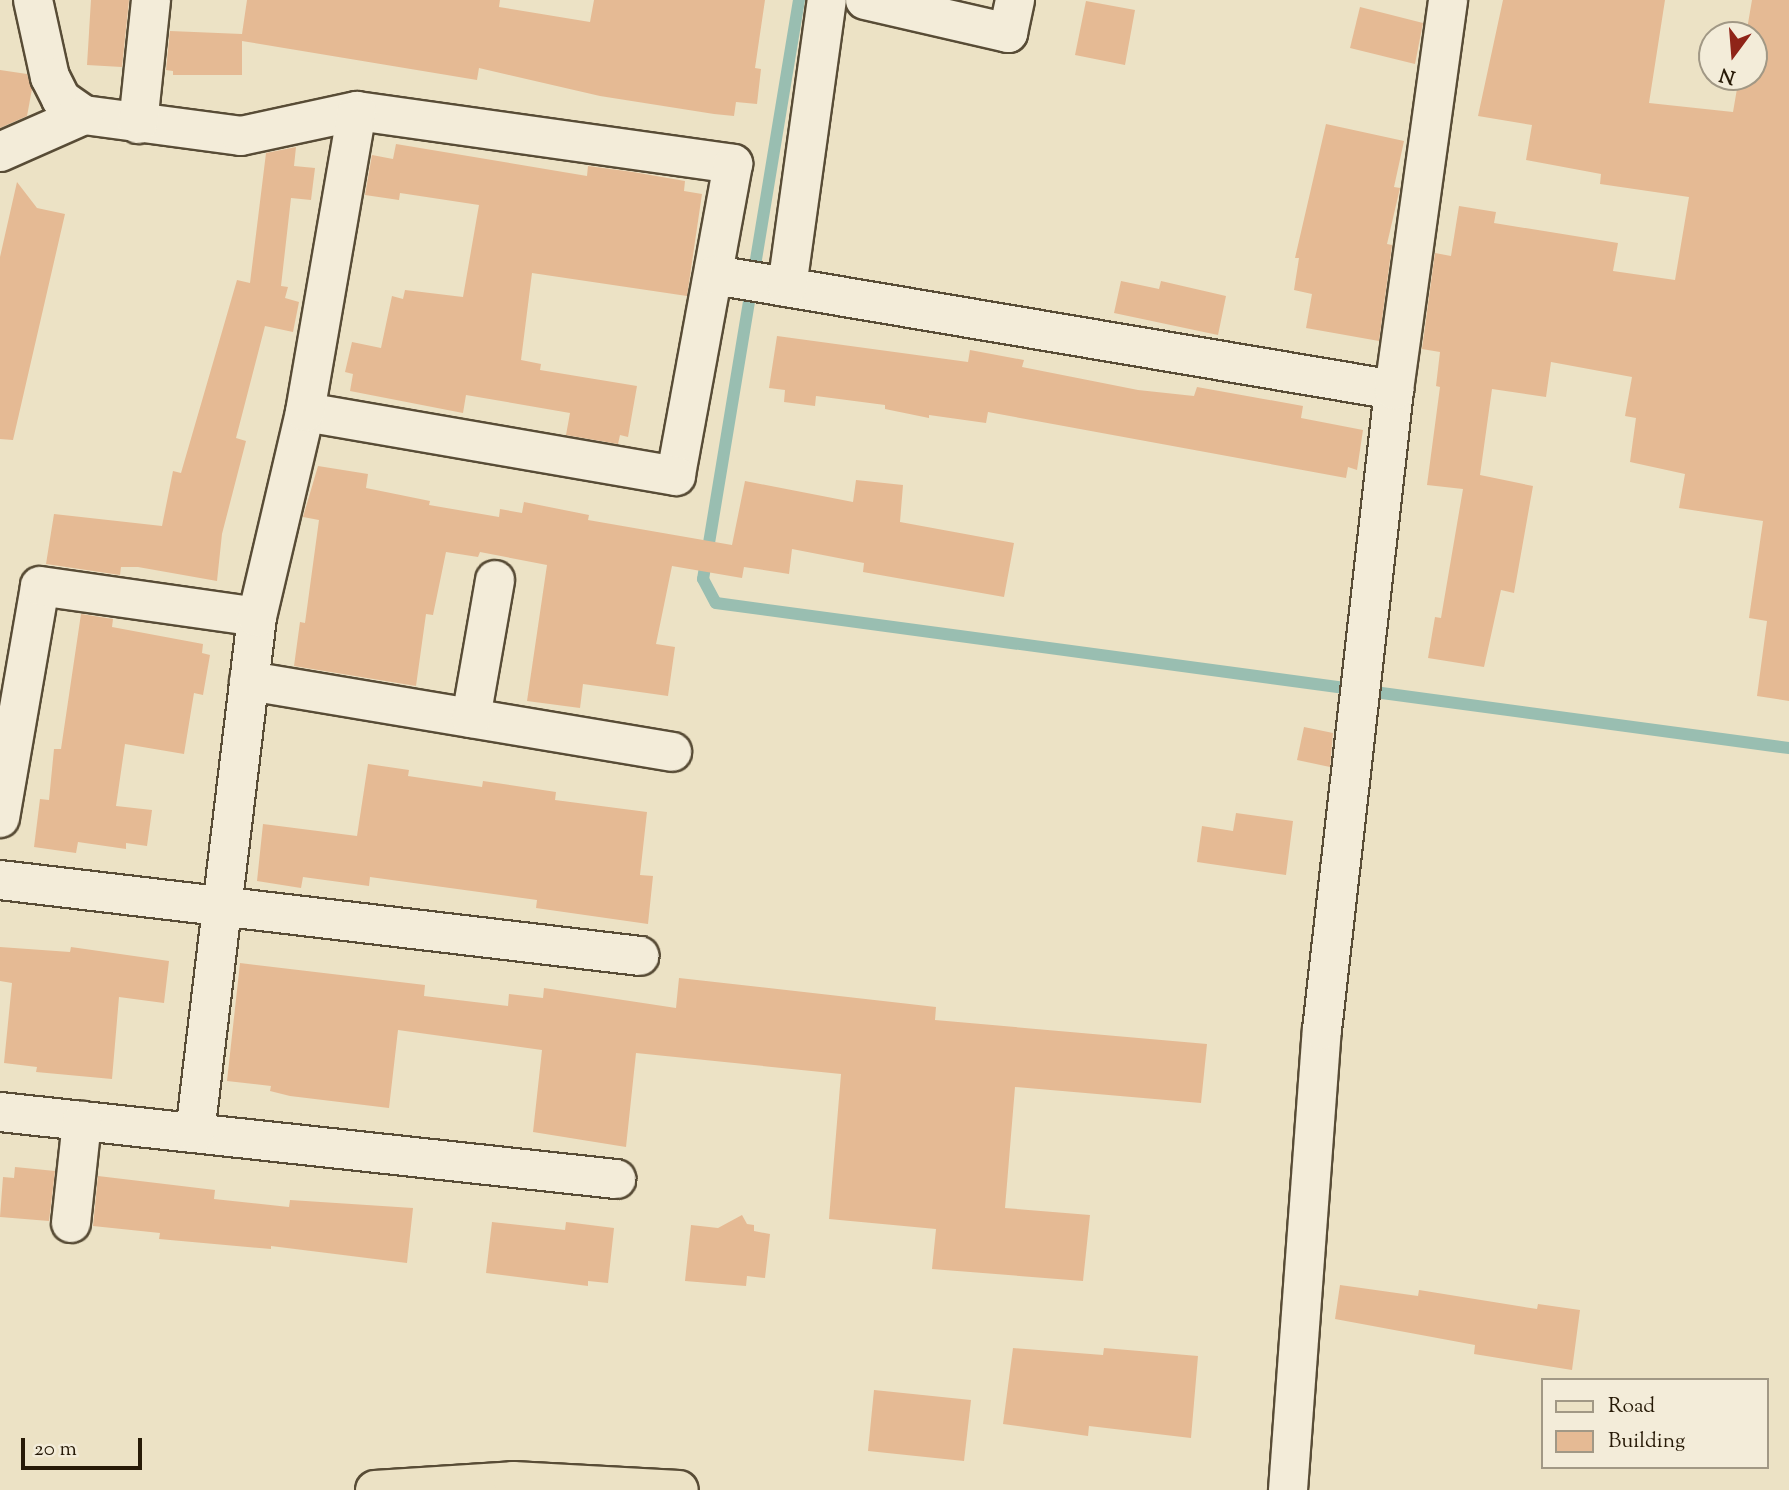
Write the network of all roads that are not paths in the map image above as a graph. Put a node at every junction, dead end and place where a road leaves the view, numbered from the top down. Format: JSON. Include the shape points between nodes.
{"nodes":[{"id":1,"x":33,"y":0,"type":"edge"},
{"id":2,"x":151,"y":0,"type":"edge"},
{"id":3,"x":827,"y":0,"type":"edge"},
{"id":4,"x":864,"y":0,"type":"edge"},
{"id":5,"x":1015,"y":0,"type":"edge"},
{"id":6,"x":1448,"y":0,"type":"edge"},
{"id":7,"x":357,"y":111,"type":"junction"},
{"id":8,"x":84,"y":115,"type":"junction"},
{"id":9,"x":138,"y":124,"type":"junction"},
{"id":10,"x":0,"y":152,"type":"edge"},
{"id":11,"x":715,"y":275,"type":"junction"},
{"id":12,"x":787,"y":287,"type":"junction"},
{"id":13,"x":1394,"y":390,"type":"junction"},
{"id":14,"x":305,"y":412,"type":"junction"},
{"id":15,"x":495,"y":580,"type":"dead end"},
{"id":16,"x":257,"y":617,"type":"junction"},
{"id":17,"x":249,"y":681,"type":"junction"},
{"id":18,"x":471,"y":718,"type":"junction"},
{"id":19,"x":672,"y":752,"type":"dead end"},
{"id":20,"x":0,"y":818,"type":"edge"},
{"id":21,"x":0,"y":880,"type":"edge"},
{"id":22,"x":221,"y":909,"type":"junction"},
{"id":23,"x":640,"y":956,"type":"dead end"},
{"id":24,"x":0,"y":1112,"type":"edge"},
{"id":25,"x":82,"y":1121,"type":"junction"},
{"id":26,"x":195,"y":1133,"type":"junction"},
{"id":27,"x":616,"y":1179,"type":"dead end"},
{"id":28,"x":71,"y":1223,"type":"dead end"},
{"id":29,"x":375,"y":1490,"type":"edge"},
{"id":30,"x":679,"y":1490,"type":"edge"},
{"id":31,"x":1288,"y":1490,"type":"edge"}],
"edges":[{"from":1,"to":8,"type":"street","via":[[50,76],[61,99]]},
{"from":2,"to":9,"type":"street"},
{"from":3,"to":12,"type":"street"},
{"from":4,"to":5,"type":"street","via":[[1008,33]]},
{"from":6,"to":13,"type":"street"},
{"from":7,"to":9,"type":"street","via":[[241,136]]},
{"from":7,"to":11,"type":"street","via":[[733,164]]},
{"from":7,"to":14,"type":"street"},
{"from":8,"to":9,"type":"street"},
{"from":8,"to":10,"type":"street"},
{"from":11,"to":12,"type":"street"},
{"from":11,"to":14,"type":"street","via":[[676,476]]},
{"from":12,"to":13,"type":"street"},
{"from":13,"to":31,"type":"street","via":[[1322,1030]]},
{"from":14,"to":16,"type":"street"},
{"from":15,"to":18,"type":"street"},
{"from":16,"to":17,"type":"street"},
{"from":16,"to":20,"type":"street","via":[[40,586]]},
{"from":17,"to":18,"type":"street"},
{"from":17,"to":22,"type":"street"},
{"from":18,"to":19,"type":"street"},
{"from":21,"to":22,"type":"street"},
{"from":22,"to":23,"type":"street"},
{"from":22,"to":26,"type":"street"},
{"from":24,"to":25,"type":"street"},
{"from":25,"to":26,"type":"street"},
{"from":25,"to":28,"type":"street"},
{"from":26,"to":27,"type":"street"},
{"from":29,"to":30,"type":"main road","via":[[513,1481]]}]}
